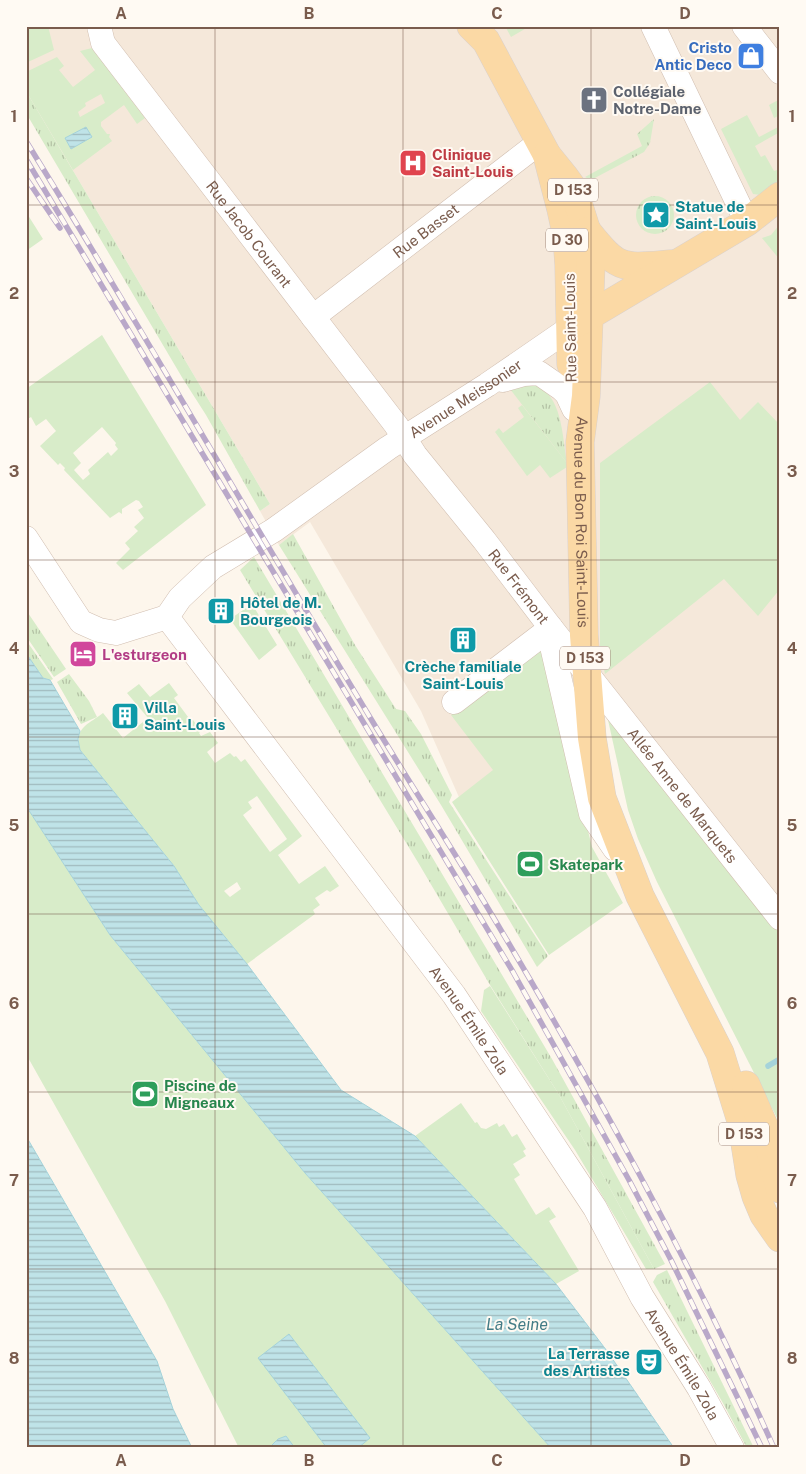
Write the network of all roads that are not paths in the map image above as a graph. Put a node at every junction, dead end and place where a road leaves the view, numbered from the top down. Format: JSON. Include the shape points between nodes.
{"nodes":[{"id":1,"x":99,"y":26,"type":"edge"},
{"id":2,"x":471,"y":26,"type":"edge"},
{"id":3,"x":744,"y":26,"type":"edge"},
{"id":4,"x":658,"y":28,"type":"edge"},
{"id":5,"x":780,"y":72,"type":"edge"},
{"id":6,"x":543,"y":149,"type":"junction"},
{"id":7,"x":780,"y":196,"type":"edge"},
{"id":8,"x":747,"y":222,"type":"junction"},
{"id":9,"x":587,"y":231,"type":"junction"},
{"id":10,"x":676,"y":264,"type":"junction"},
{"id":11,"x":313,"y":317,"type":"junction"},
{"id":12,"x":580,"y":322,"type":"junction"},
{"id":13,"x":487,"y":385,"type":"junction"},
{"id":14,"x":574,"y":409,"type":"junction"},
{"id":15,"x":405,"y":438,"type":"junction"},
{"id":16,"x":580,"y":442,"type":"junction"},
{"id":17,"x":26,"y":538,"type":"edge"},
{"id":18,"x":167,"y":617,"type":"junction"},
{"id":19,"x":551,"y":628,"type":"junction"},
{"id":20,"x":586,"y":672,"type":"junction"},
{"id":21,"x":454,"y":702,"type":"dead end"},
{"id":22,"x":629,"y":868,"type":"junction"},
{"id":23,"x":780,"y":918,"type":"edge"},
{"id":24,"x":720,"y":1053,"type":"junction"},
{"id":25,"x":780,"y":1189,"type":"edge"},
{"id":26,"x":780,"y":1238,"type":"edge"},
{"id":27,"x":732,"y":1448,"type":"edge"}],
"edges":[{"from":1,"to":11,"type":"street","name":"Rue Jacob Courant","via":[[103,43]]},
{"from":2,"to":6,"type":"main road","name":"Rue Saint-Louis","number":"D 30","via":[[486,41]]},
{"from":3,"to":5,"type":"street"},
{"from":4,"to":8,"type":"street"},
{"from":6,"to":9,"type":"main road","name":"Avenue du Bon Roi Saint-Louis","number":"D 153","via":[[572,187]]},
{"from":6,"to":11,"type":"street","name":"Rue Basset","via":[[462,204]]},
{"from":6,"to":12,"type":"main road","name":"Rue Saint-Louis","number":"D 30","via":[[567,237]]},
{"from":7,"to":8,"type":"main road","name":"Avenue Meissonier","number":"D 30"},
{"from":8,"to":10,"type":"main road","name":"Avenue Meissonier","number":"D 30"},
{"from":9,"to":10,"type":"main road","number":"D 30","via":[[606,253],[621,264],[630,267]]},
{"from":9,"to":12,"type":"main road","name":"Avenue du Bon Roi Saint-Louis","number":"D 153","via":[[591,263]]},
{"from":10,"to":12,"type":"main road","name":"Avenue Meissonier","number":"D 30"},
{"from":11,"to":15,"type":"street","name":"Rue Jacob Courant"},
{"from":12,"to":13,"type":"street","name":"Avenue Meissonier"},
{"from":12,"to":14,"type":"main road","name":"Rue Saint-Louis","number":"D 30","via":[[571,396]]},
{"from":12,"to":16,"type":"main road","name":"Avenue du Bon Roi Saint-Louis","number":"D 153","via":[[586,396]]},
{"from":13,"to":14,"type":"street","via":[[539,373],[567,394]]},
{"from":13,"to":15,"type":"street","name":"Avenue Meissonier"},
{"from":14,"to":16,"type":"main road","name":"Rue Saint-Louis","number":"D 30"},
{"from":15,"to":18,"type":"street","name":"Avenue Meissonier","via":[[274,530],[213,567],[180,598]]},
{"from":15,"to":19,"type":"street","name":"Rue Frémont","via":[[414,455]]},
{"from":16,"to":20,"type":"main road","name":"Avenue du Bon Roi Saint-Louis","number":"D 153"},
{"from":17,"to":18,"type":"street","via":[[81,622],[116,633]]},
{"from":18,"to":27,"type":"street","name":"Avenue Émile Zola","via":[[454,995],[595,1208],[631,1278],[700,1388]]},
{"from":19,"to":20,"type":"street","name":"Allée Anne de Marquets"},
{"from":19,"to":21,"type":"street"},
{"from":19,"to":22,"type":"street","name":"Rue Frémont","via":[[550,642],[591,814]]},
{"from":20,"to":22,"type":"main road","name":"Avenue du Bon Roi Saint-Louis","number":"D 153","via":[[602,798]]},
{"from":20,"to":23,"type":"street","name":"Allée Anne de Marquets"},
{"from":22,"to":24,"type":"main road","name":"Avenue du Bon Roi Saint-Louis","number":"D 153"},
{"from":24,"to":25,"type":"main road","name":"Avenue du Bon Roi Saint-Louis","number":"D 153","via":[[745,1084],[764,1126]]},
{"from":24,"to":26,"type":"main road","name":"Avenue du Bon Roi Saint-Louis","number":"D 153","via":[[742,1124],[756,1196]]}]}
